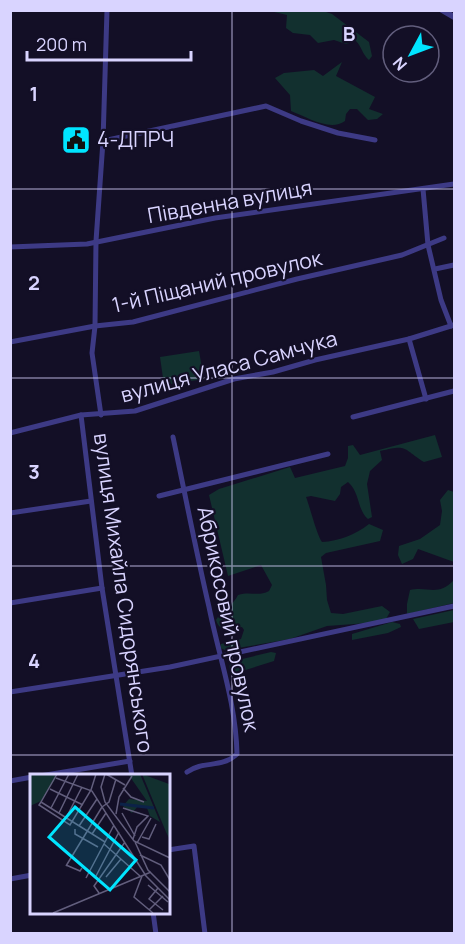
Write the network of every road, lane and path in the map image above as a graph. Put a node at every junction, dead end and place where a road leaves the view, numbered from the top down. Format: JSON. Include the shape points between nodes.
{"nodes":[{"id":1,"x":107,"y":10,"type":"edge"},
{"id":2,"x":442,"y":10,"type":"edge"},
{"id":3,"x":454,"y":17,"type":"edge"},
{"id":4,"x":375,"y":140,"type":"dead end"},
{"id":5,"x":103,"y":141,"type":"junction"},
{"id":6,"x":454,"y":184,"type":"edge"},
{"id":7,"x":423,"y":189,"type":"junction"},
{"id":8,"x":444,"y":238,"type":"dead end"},
{"id":9,"x":96,"y":242,"type":"junction"},
{"id":10,"x":428,"y":244,"type":"junction"},
{"id":11,"x":10,"y":247,"type":"edge"},
{"id":12,"x":454,"y":265,"type":"edge"},
{"id":13,"x":435,"y":269,"type":"junction"},
{"id":14,"x":95,"y":326,"type":"junction"},
{"id":15,"x":453,"y":326,"type":"edge"},
{"id":16,"x":409,"y":339,"type":"junction"},
{"id":17,"x":10,"y":342,"type":"edge"},
{"id":18,"x":454,"y":391,"type":"edge"},
{"id":19,"x":426,"y":399,"type":"junction"},
{"id":20,"x":81,"y":415,"type":"junction"},
{"id":21,"x":101,"y":415,"type":"junction"},
{"id":22,"x":354,"y":417,"type":"dead end"},
{"id":23,"x":10,"y":433,"type":"edge"},
{"id":24,"x":172,"y":437,"type":"dead end"},
{"id":25,"x":328,"y":454,"type":"dead end"},
{"id":26,"x":184,"y":490,"type":"junction"},
{"id":27,"x":159,"y":496,"type":"dead end"},
{"id":28,"x":91,"y":501,"type":"junction"},
{"id":29,"x":10,"y":513,"type":"edge"},
{"id":30,"x":102,"y":588,"type":"junction"},
{"id":31,"x":10,"y":603,"type":"edge"},
{"id":32,"x":454,"y":606,"type":"edge"},
{"id":33,"x":220,"y":655,"type":"junction"},
{"id":34,"x":116,"y":675,"type":"junction"},
{"id":35,"x":10,"y":692,"type":"edge"},
{"id":36,"x":130,"y":761,"type":"junction"},
{"id":37,"x":187,"y":772,"type":"dead end"},
{"id":38,"x":52,"y":774,"type":"edge"},
{"id":39,"x":132,"y":774,"type":"edge"},
{"id":40,"x":30,"y":777,"type":"edge"},
{"id":41,"x":10,"y":781,"type":"edge"},
{"id":42,"x":170,"y":850,"type":"edge"},
{"id":43,"x":30,"y":875,"type":"edge"},
{"id":44,"x":10,"y":879,"type":"edge"},
{"id":45,"x":153,"y":914,"type":"edge"},
{"id":46,"x":156,"y":933,"type":"edge"},
{"id":47,"x":205,"y":933,"type":"edge"}],
"edges":[{"from":1,"to":5,"type":"street","name":"вулиця Михайла Сидорянського"},
{"from":2,"to":3,"type":"street"},
{"from":4,"to":5,"type":"street","via":[[338,133],[266,106]]},
{"from":5,"to":9,"type":"street","name":"вулиця Михайла Сидорянського"},
{"from":6,"to":7,"type":"street","name":"Південна вулиця"},
{"from":7,"to":9,"type":"street","name":"Південна вулиця","via":[[215,218]]},
{"from":7,"to":10,"type":"street"},
{"from":8,"to":10,"type":"street","name":"1-й Піщаний провулок"},
{"from":9,"to":11,"type":"street","name":"Південна вулиця"},
{"from":9,"to":14,"type":"street","name":"вулиця Михайла Сидорянського"},
{"from":10,"to":13,"type":"street"},
{"from":10,"to":14,"type":"street","name":"1-й Піщаний провулок","via":[[402,255],[134,322]]},
{"from":12,"to":13,"type":"street"},
{"from":13,"to":15,"type":"street","via":[[441,300]]},
{"from":14,"to":17,"type":"street","name":"1-й Піщаний провулок"},
{"from":14,"to":21,"type":"street","name":"вулиця Михайла Сидорянського","via":[[92,353]]},
{"from":15,"to":16,"type":"street","name":"вулиця Уласа Самчука"},
{"from":16,"to":19,"type":"street"},
{"from":16,"to":21,"type":"street","name":"вулиця Уласа Самчука","via":[[234,379],[135,411]]},
{"from":18,"to":19,"type":"street"},
{"from":19,"to":22,"type":"street"},
{"from":20,"to":21,"type":"street","name":"вулиця Уласа Самчука"},
{"from":20,"to":23,"type":"street","name":"вулиця Уласа Самчука"},
{"from":20,"to":28,"type":"street","name":"вулиця Михайла Сидорянського"},
{"from":24,"to":26,"type":"street","name":"Абрикосовий провулок"},
{"from":25,"to":26,"type":"street"},
{"from":26,"to":27,"type":"street"},
{"from":26,"to":33,"type":"street","name":"Абрикосовий провулок"},
{"from":28,"to":29,"type":"street"},
{"from":28,"to":30,"type":"street","name":"вулиця Михайла Сидорянського"},
{"from":30,"to":31,"type":"street"},
{"from":30,"to":34,"type":"street","name":"вулиця Михайла Сидорянського"},
{"from":32,"to":33,"type":"street"},
{"from":33,"to":34,"type":"street"},
{"from":33,"to":37,"type":"street","name":"Абрикосовий провулок","via":[[235,719],[237,754],[219,764],[196,765]]},
{"from":34,"to":35,"type":"street"},
{"from":34,"to":36,"type":"street","name":"вулиця Михайла Сидорянського"},
{"from":36,"to":38,"type":"street"},
{"from":36,"to":39,"type":"street","name":"вулиця Михайла Сидорянського"},
{"from":40,"to":41,"type":"street"},
{"from":42,"to":47,"type":"street","via":[[194,846]]},
{"from":43,"to":44,"type":"street"},
{"from":45,"to":46,"type":"street"}]}
